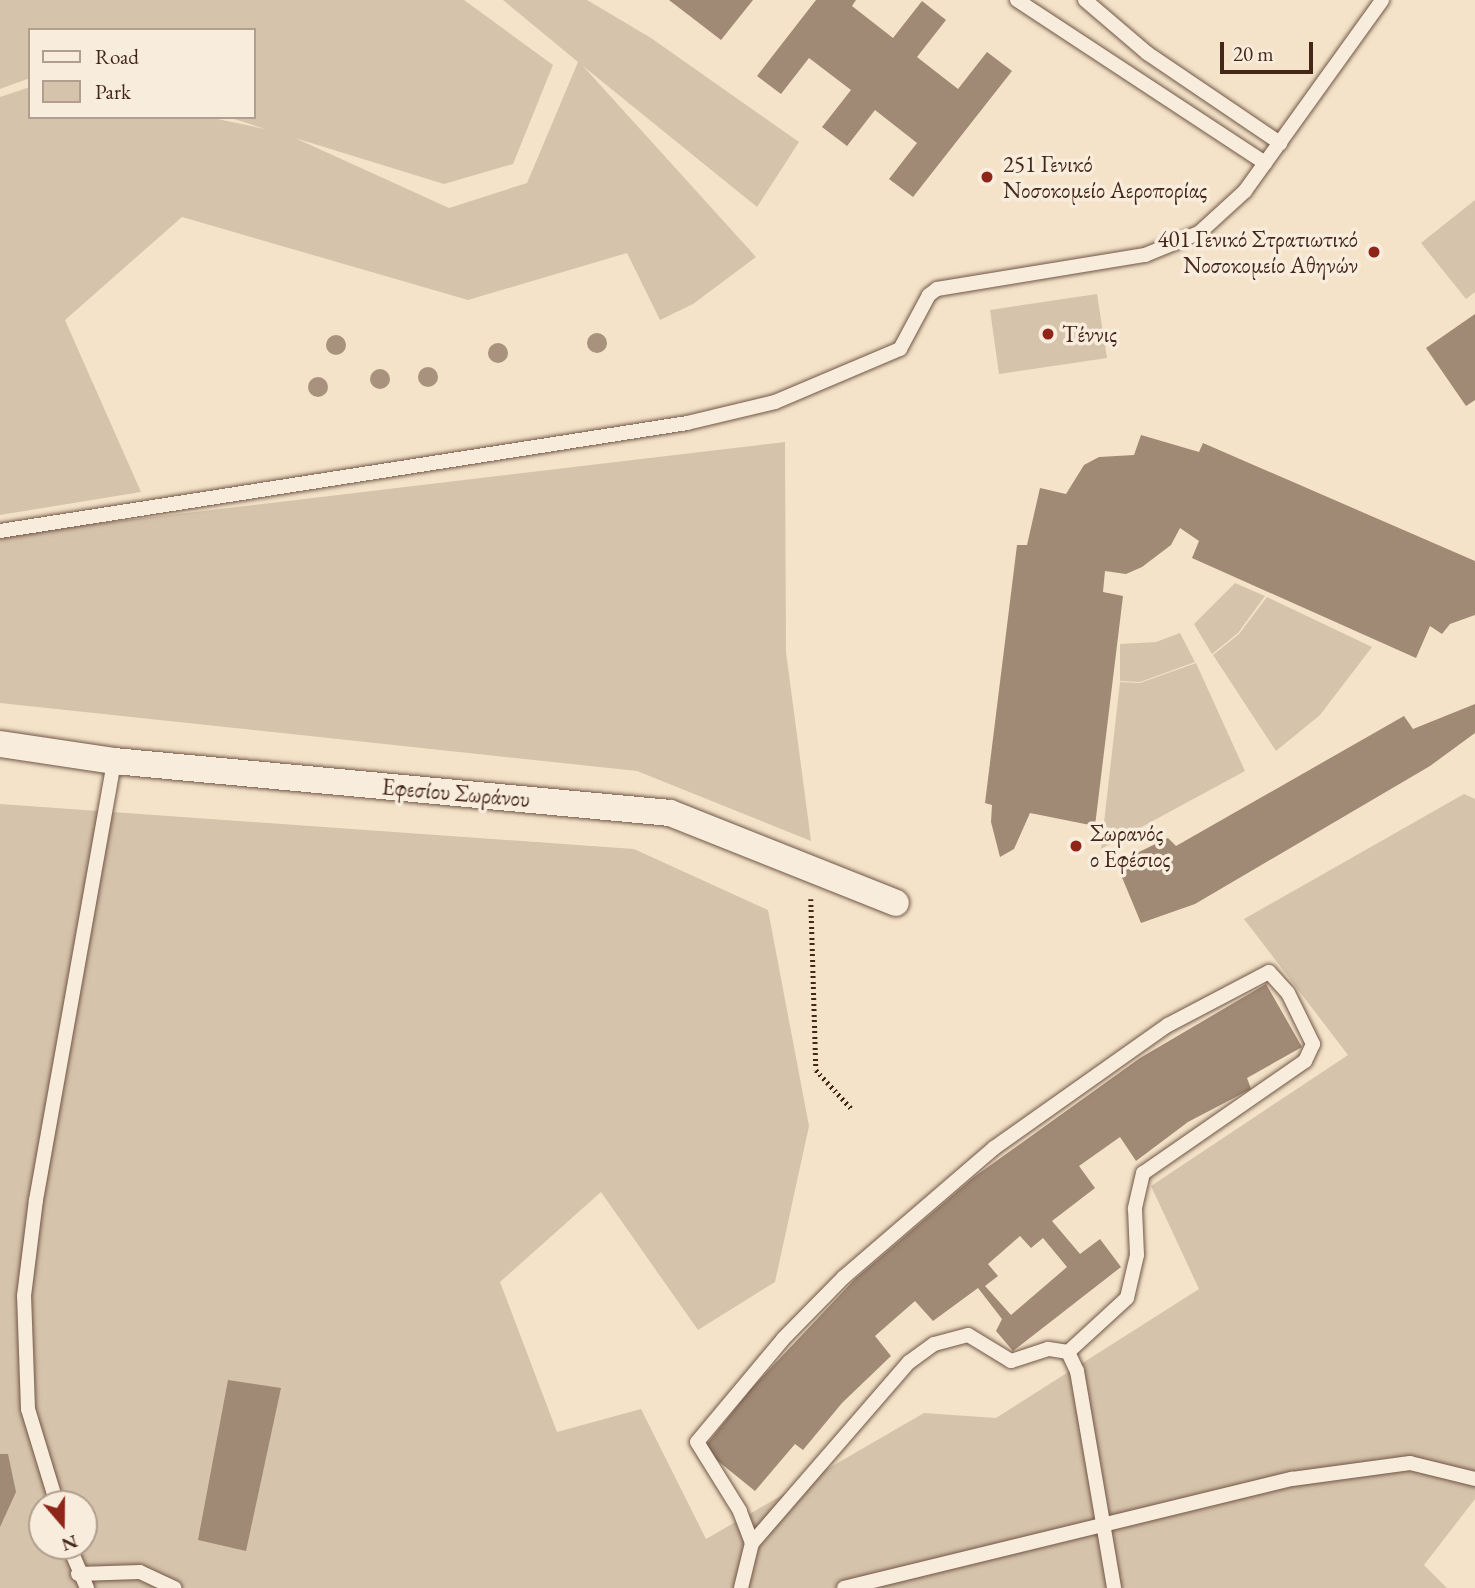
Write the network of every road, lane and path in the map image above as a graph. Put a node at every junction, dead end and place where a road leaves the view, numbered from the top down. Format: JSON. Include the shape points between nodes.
{"nodes":[{"id":1,"x":1017,"y":0,"type":"edge"},
{"id":2,"x":1085,"y":0,"type":"edge"},
{"id":3,"x":1382,"y":0,"type":"edge"},
{"id":4,"x":1280,"y":143,"type":"junction"},
{"id":5,"x":1265,"y":163,"type":"junction"},
{"id":6,"x":0,"y":531,"type":"edge"},
{"id":7,"x":0,"y":744,"type":"edge"},
{"id":8,"x":114,"y":761,"type":"junction"},
{"id":9,"x":810,"y":902,"type":"dead end"},
{"id":10,"x":896,"y":903,"type":"dead end"},
{"id":11,"x":851,"y":1108,"type":"dead end"},
{"id":12,"x":1068,"y":1352,"type":"junction"},
{"id":13,"x":1475,"y":1479,"type":"edge"},
{"id":14,"x":53,"y":1490,"type":"edge"},
{"id":15,"x":1106,"y":1525,"type":"junction"},
{"id":16,"x":752,"y":1542,"type":"junction"},
{"id":17,"x":74,"y":1560,"type":"edge"},
{"id":18,"x":78,"y":1574,"type":"junction"},
{"id":19,"x":87,"y":1588,"type":"edge"},
{"id":20,"x":174,"y":1588,"type":"edge"},
{"id":21,"x":741,"y":1588,"type":"edge"},
{"id":22,"x":844,"y":1588,"type":"edge"},
{"id":23,"x":1114,"y":1588,"type":"edge"}],
"edges":[{"from":1,"to":5,"type":"lane"},
{"from":2,"to":4,"type":"lane","via":[[1147,53]]},
{"from":3,"to":4,"type":"lane"},
{"from":4,"to":5,"type":"lane"},
{"from":5,"to":6,"type":"lane","via":[[1245,191],[1199,233],[1145,255],[937,289],[929,295],[900,348],[775,402],[687,423]]},
{"from":7,"to":8,"type":"street","name":"Εφεσίου Σωράνου"},
{"from":8,"to":10,"type":"street","name":"Εφεσίου Σωράνου","via":[[670,813]]},
{"from":8,"to":14,"type":"lane","via":[[36,1200],[24,1296],[28,1409]]},
{"from":9,"to":11,"type":"path","via":[[816,1070]]},
{"from":12,"to":15,"type":"lane","via":[[1077,1371]]},
{"from":12,"to":16,"type":"lane","via":[[1048,1349],[1011,1361],[968,1335],[934,1344],[909,1362]]},
{"from":12,"to":16,"type":"lane","via":[[1127,1298],[1138,1255],[1135,1209],[1143,1173],[1305,1061],[1313,1044],[1287,993],[1269,972],[1168,1025],[994,1148],[844,1277],[783,1339],[697,1442],[740,1511]]},
{"from":13,"to":15,"type":"lane","via":[[1410,1463],[1292,1479]]},
{"from":15,"to":22,"type":"lane"},
{"from":15,"to":23,"type":"lane"},
{"from":16,"to":21,"type":"lane"},
{"from":17,"to":18,"type":"lane"},
{"from":18,"to":19,"type":"lane"},
{"from":18,"to":20,"type":"lane","via":[[140,1572]]}]}
